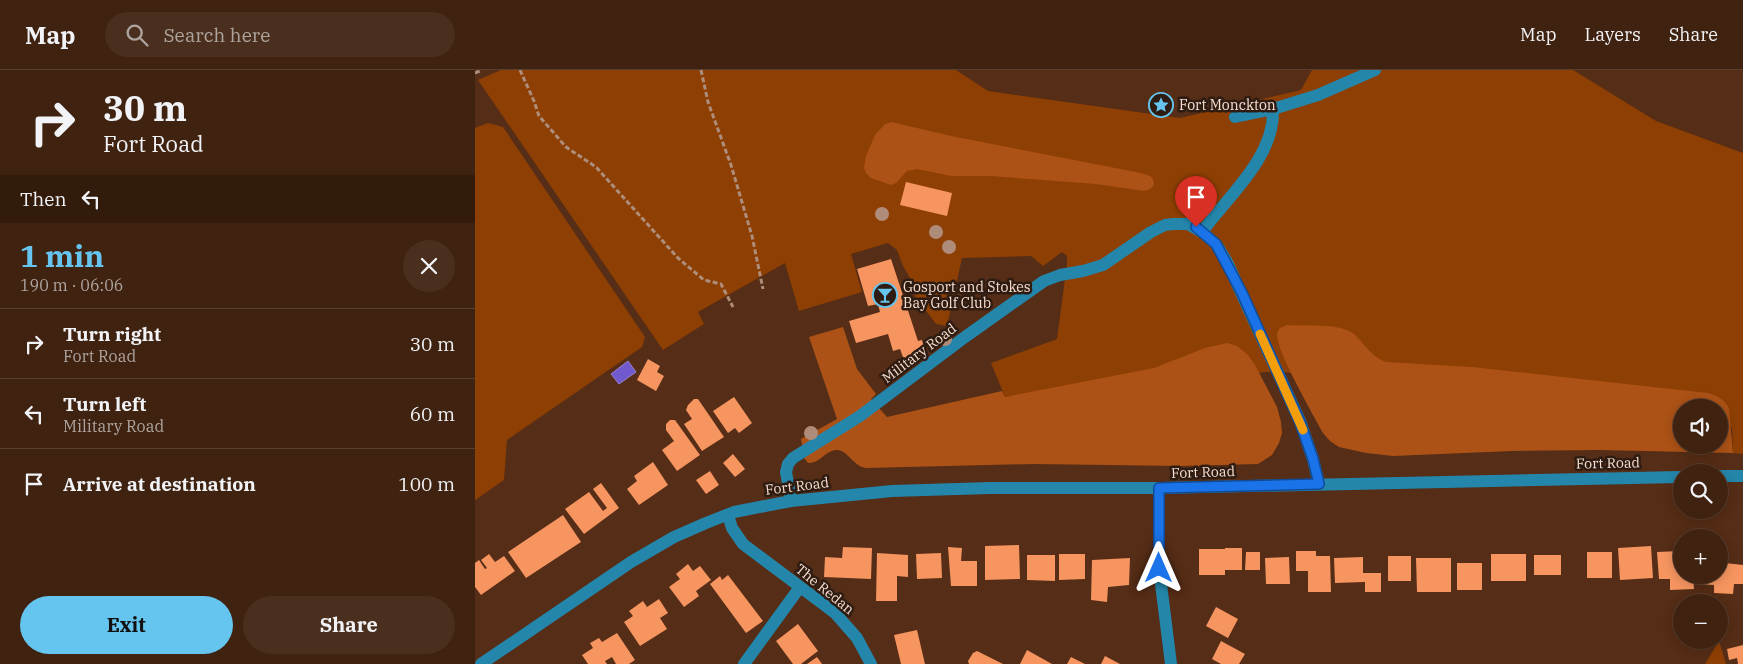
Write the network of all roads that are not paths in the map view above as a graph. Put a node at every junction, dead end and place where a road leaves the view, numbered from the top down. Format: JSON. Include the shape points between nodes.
{"nodes":[{"id":1,"x":1375,"y":70,"type":"edge"},
{"id":2,"x":1273,"y":109,"type":"junction"},
{"id":3,"x":1235,"y":117,"type":"dead end"},
{"id":4,"x":1202,"y":232,"type":"junction"},
{"id":5,"x":1728,"y":476,"type":"edge"},
{"id":6,"x":1743,"y":476,"type":"edge"},
{"id":7,"x":1673,"y":477,"type":"edge"},
{"id":8,"x":1319,"y":484,"type":"junction"},
{"id":9,"x":1159,"y":488,"type":"junction"},
{"id":10,"x":791,"y":501,"type":"junction"},
{"id":11,"x":728,"y":514,"type":"junction"},
{"id":12,"x":800,"y":587,"type":"junction"},
{"id":13,"x":481,"y":664,"type":"edge"},
{"id":14,"x":744,"y":664,"type":"edge"},
{"id":15,"x":871,"y":664,"type":"edge"},
{"id":16,"x":1171,"y":664,"type":"edge"}],
"edges":[{"from":1,"to":2,"type":"street","via":[[1318,96]]},
{"from":2,"to":3,"type":"street"},
{"from":2,"to":4,"type":"street","via":[[1271,130],[1263,152]]},
{"from":4,"to":8,"type":"street","name":"Military Road","via":[[1216,244],[1242,293],[1300,422]]},
{"from":4,"to":10,"type":"street","name":"Military Road","via":[[1188,224],[1165,225],[1103,264],[1039,284],[861,416],[793,458],[786,472]]},
{"from":5,"to":6,"type":"street"},
{"from":7,"to":8,"type":"street","name":"Fort Road"},
{"from":8,"to":9,"type":"street","name":"Fort Road"},
{"from":9,"to":10,"type":"street","name":"Fort Road","via":[[892,491]]},
{"from":9,"to":16,"type":"street","via":[[1159,568]]},
{"from":10,"to":11,"type":"street","name":"Fort Road"},
{"from":11,"to":12,"type":"street","name":"The Redan","via":[[736,536]]},
{"from":11,"to":13,"type":"street","name":"Fort Road","via":[[649,551]]},
{"from":12,"to":14,"type":"street"},
{"from":12,"to":15,"type":"street","name":"The Redan","via":[[841,618]]}]}
